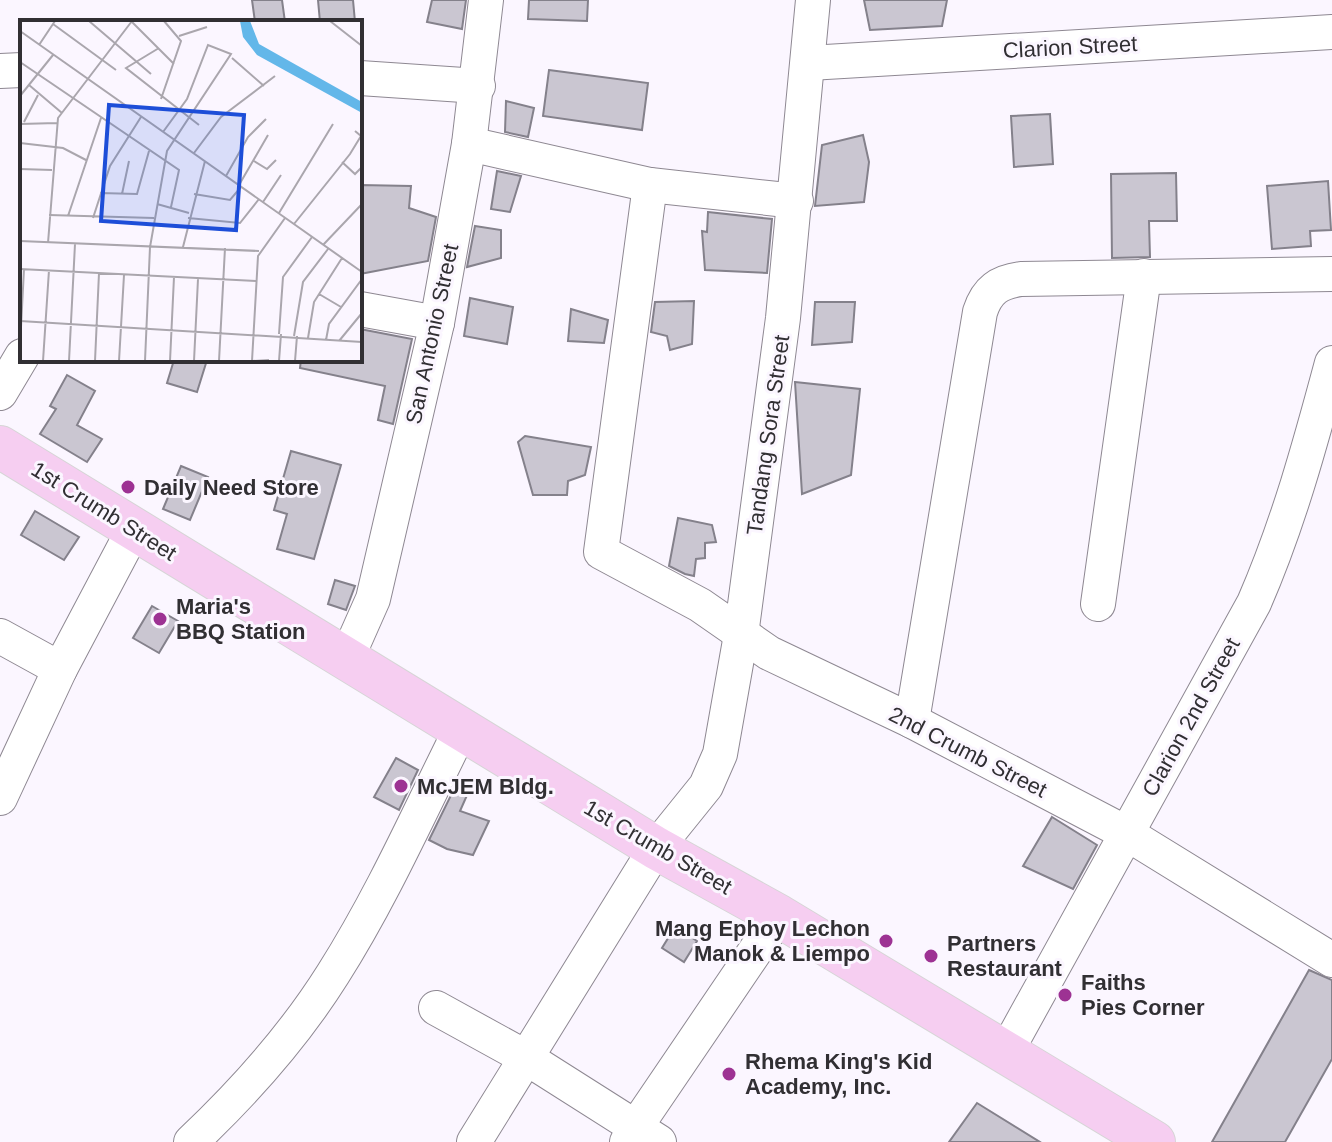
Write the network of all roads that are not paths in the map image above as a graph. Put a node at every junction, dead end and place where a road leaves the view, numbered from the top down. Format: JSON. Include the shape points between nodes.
{"nodes":[{"id":1,"x":486,"y":0,"type":"edge"},
{"id":2,"x":813,"y":0,"type":"edge"},
{"id":3,"x":1332,"y":32,"type":"edge"},
{"id":4,"x":809,"y":63,"type":"junction"},
{"id":5,"x":20,"y":70,"type":"edge"},
{"id":6,"x":0,"y":71,"type":"edge"},
{"id":7,"x":362,"y":78,"type":"edge"},
{"id":8,"x":478,"y":86,"type":"junction"},
{"id":9,"x":469,"y":144,"type":"junction"},
{"id":10,"x":650,"y":185,"type":"junction"},
{"id":11,"x":796,"y":201,"type":"junction"},
{"id":12,"x":1332,"y":274,"type":"edge"},
{"id":13,"x":1144,"y":276,"type":"junction"},
{"id":14,"x":362,"y":309,"type":"edge"},
{"id":15,"x":437,"y":323,"type":"junction"},
{"id":16,"x":20,"y":359,"type":"edge"},
{"id":17,"x":1332,"y":363,"type":"edge"},
{"id":18,"x":0,"y":393,"type":"edge"},
{"id":19,"x":0,"y":447,"type":"edge"},
{"id":20,"x":134,"y":529,"type":"junction"},
{"id":21,"x":1098,"y":604,"type":"dead end"},
{"id":22,"x":741,"y":635,"type":"junction"},
{"id":23,"x":0,"y":636,"type":"edge"},
{"id":24,"x":346,"y":660,"type":"junction"},
{"id":25,"x":60,"y":669,"type":"junction"},
{"id":26,"x":912,"y":721,"type":"junction"},
{"id":27,"x":461,"y":729,"type":"junction"},
{"id":28,"x":0,"y":798,"type":"edge"},
{"id":29,"x":1126,"y":833,"type":"junction"},
{"id":30,"x":656,"y":848,"type":"junction"},
{"id":31,"x":779,"y":916,"type":"junction"},
{"id":32,"x":1332,"y":960,"type":"edge"},
{"id":33,"x":436,"y":1008,"type":"dead end"},
{"id":34,"x":1006,"y":1052,"type":"junction"},
{"id":35,"x":525,"y":1057,"type":"junction"},
{"id":36,"x":640,"y":1137,"type":"edge"},
{"id":37,"x":191,"y":1142,"type":"edge"},
{"id":38,"x":474,"y":1142,"type":"edge"},
{"id":39,"x":1154,"y":1142,"type":"edge"}],
"edges":[{"from":1,"to":8,"type":"street","name":"San Antonio Street"},
{"from":2,"to":4,"type":"street","name":"Tandang Sora Street"},
{"from":3,"to":4,"type":"street","name":"Clarion Street"},
{"from":4,"to":11,"type":"street","name":"Tandang Sora Street"},
{"from":5,"to":6,"type":"street"},
{"from":7,"to":8,"type":"street"},
{"from":8,"to":9,"type":"street","name":"San Antonio Street"},
{"from":9,"to":10,"type":"street"},
{"from":9,"to":15,"type":"street","name":"San Antonio Street"},
{"from":10,"to":11,"type":"street"},
{"from":10,"to":22,"type":"street","name":"2nd Crumb Street","via":[[601,552],[700,605]]},
{"from":11,"to":22,"type":"street","name":"Tandang Sora Street"},
{"from":12,"to":13,"type":"street"},
{"from":13,"to":21,"type":"street"},
{"from":13,"to":26,"type":"street","via":[[1005,281],[983,303]]},
{"from":14,"to":15,"type":"street"},
{"from":15,"to":24,"type":"street","name":"San Antonio Street","via":[[373,599]]},
{"from":16,"to":18,"type":"street"},
{"from":17,"to":29,"type":"street","name":"Clarion 2nd Street","via":[[1302,476],[1254,603]]},
{"from":19,"to":20,"type":"main road","name":"1st Crumb Street"},
{"from":20,"to":24,"type":"main road","name":"1st Crumb Street"},
{"from":20,"to":25,"type":"street"},
{"from":22,"to":26,"type":"street","name":"2nd Crumb Street"},
{"from":22,"to":30,"type":"street","name":"Tandang Sora Street","via":[[716,764],[693,804]]},
{"from":23,"to":25,"type":"street"},
{"from":24,"to":27,"type":"main road","name":"1st Crumb Street"},
{"from":25,"to":28,"type":"street"},
{"from":26,"to":29,"type":"street","name":"2nd Crumb Street"},
{"from":27,"to":30,"type":"main road","name":"1st Crumb Street"},
{"from":27,"to":37,"type":"street","via":[[333,974],[274,1056]]},
{"from":29,"to":32,"type":"street","name":"2nd Crumb Street"},
{"from":29,"to":34,"type":"street","name":"Clarion 2nd Street"},
{"from":30,"to":31,"type":"main road","name":"1st Crumb Street"},
{"from":30,"to":35,"type":"street","name":"Tandang Sora Street"},
{"from":31,"to":34,"type":"main road","name":"1st Crumb Street"},
{"from":31,"to":36,"type":"street"},
{"from":33,"to":35,"type":"street"},
{"from":34,"to":39,"type":"main road","name":"1st Crumb Street"},
{"from":35,"to":36,"type":"street"},
{"from":35,"to":38,"type":"street","name":"Tandang Sora Street"}]}
